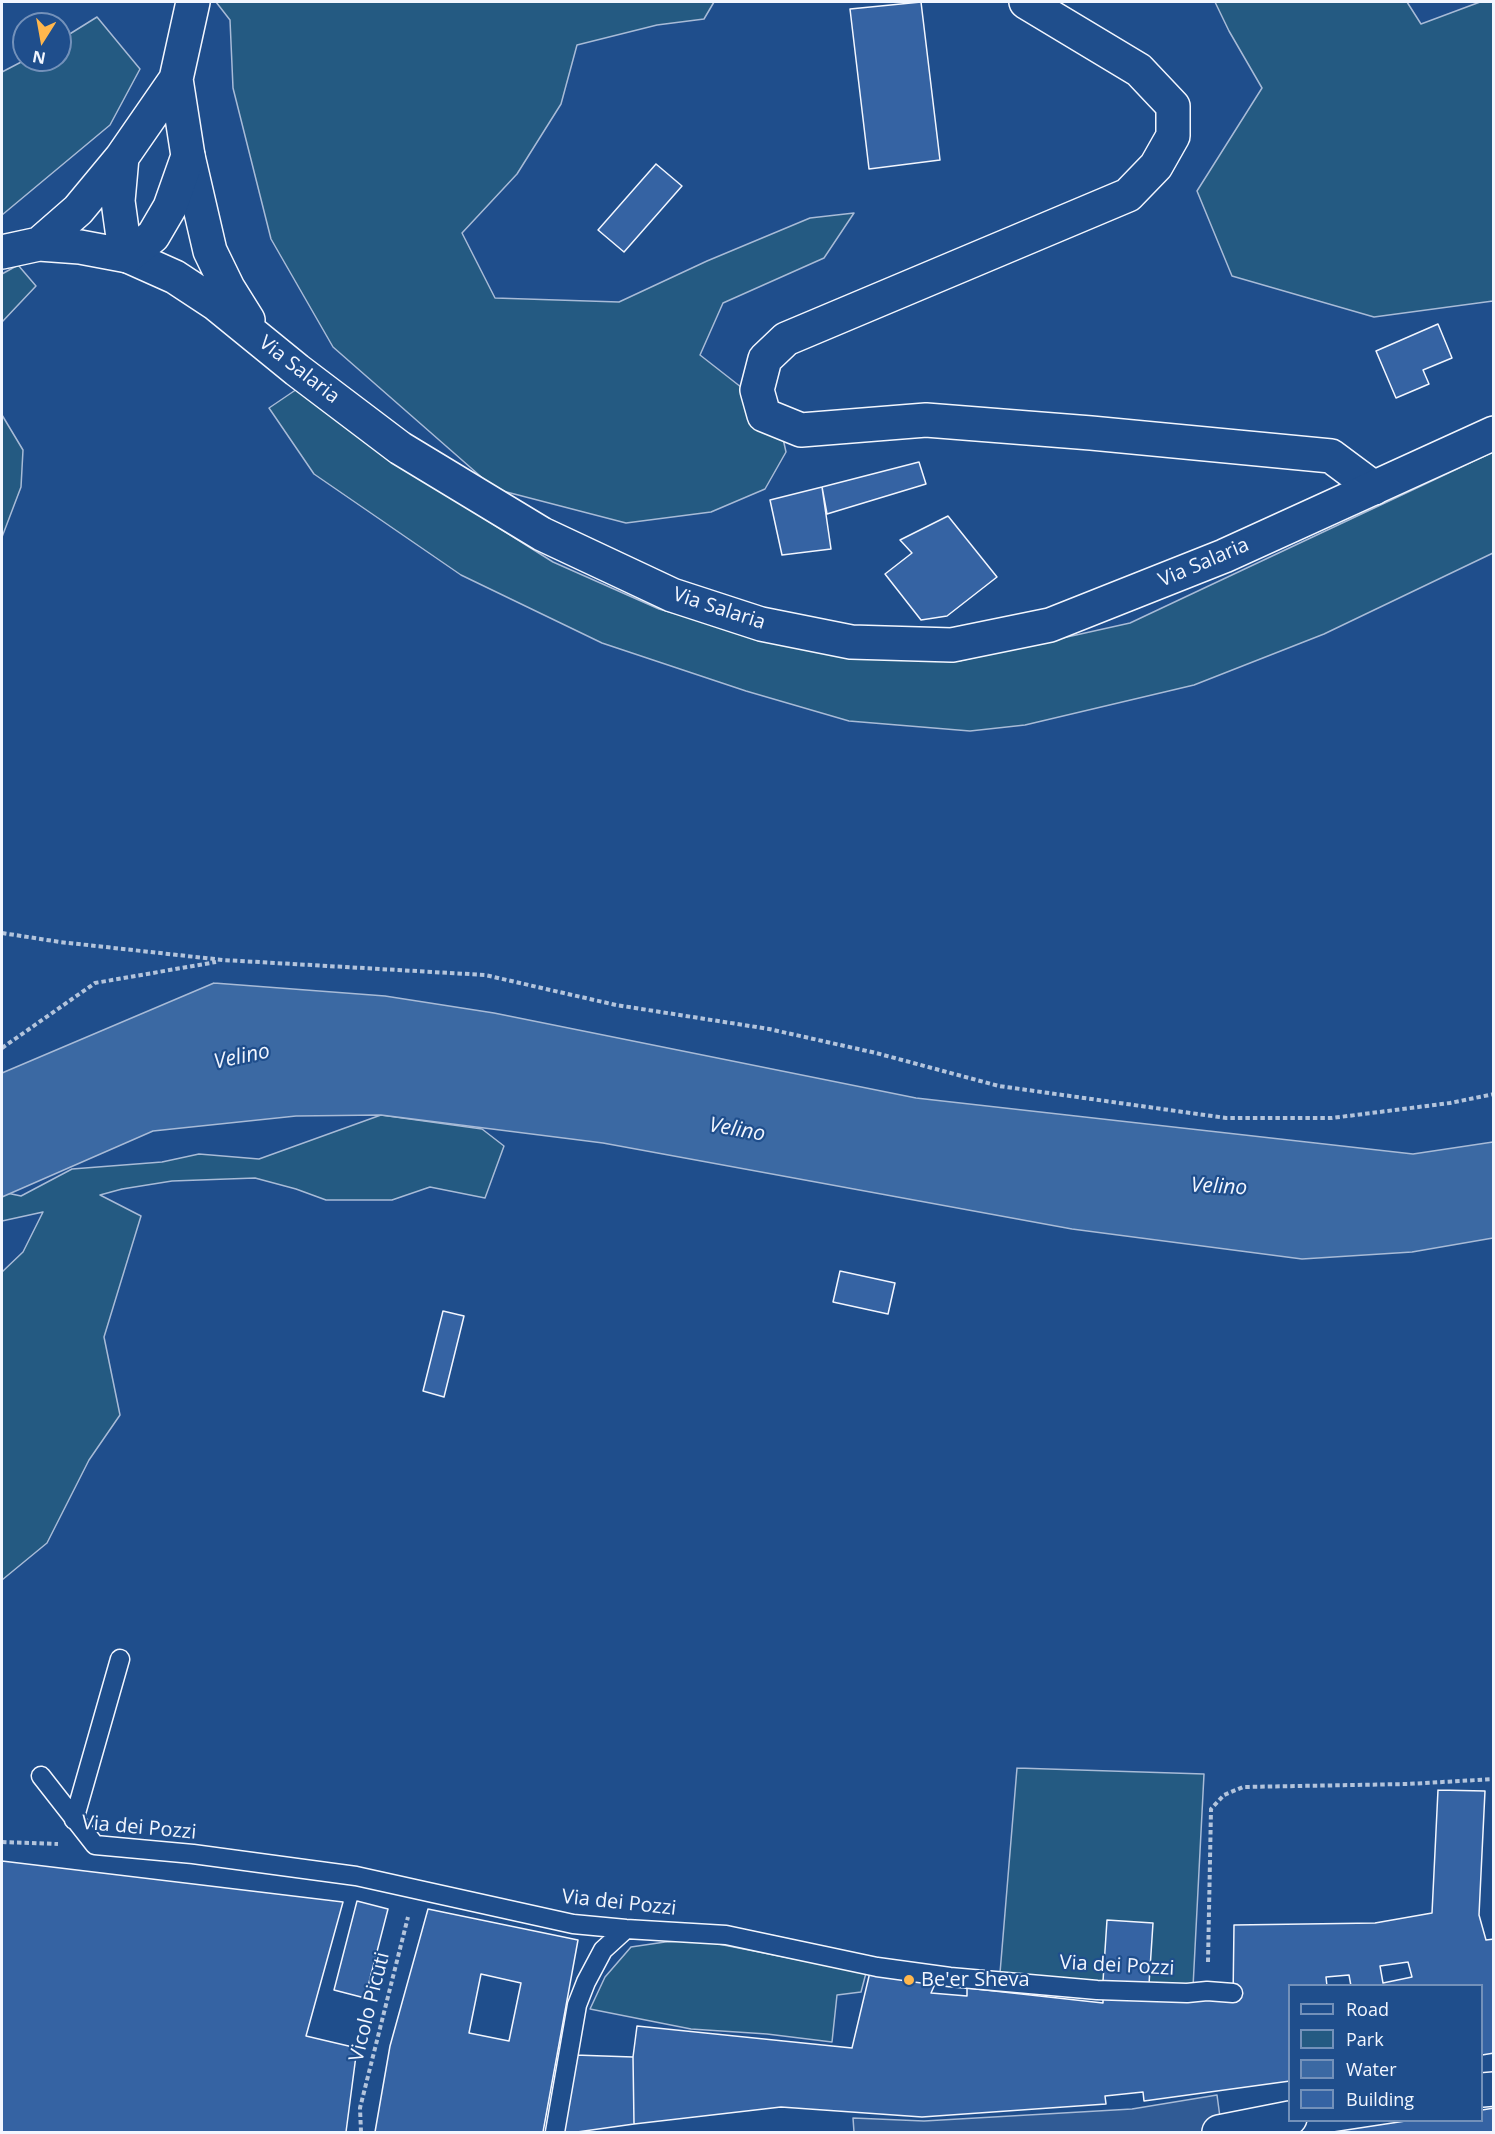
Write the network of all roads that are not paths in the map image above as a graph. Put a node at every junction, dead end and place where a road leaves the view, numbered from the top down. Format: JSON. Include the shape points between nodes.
{"nodes":[{"id":1,"x":193,"y":2,"type":"edge"},
{"id":2,"x":1026,"y":2,"type":"edge"},
{"id":3,"x":176,"y":79,"type":"junction"},
{"id":4,"x":188,"y":156,"type":"junction"},
{"id":5,"x":122,"y":157,"type":"junction"},
{"id":6,"x":39,"y":244,"type":"junction"},
{"id":7,"x":2,"y":252,"type":"edge"},
{"id":8,"x":128,"y":256,"type":"junction"},
{"id":9,"x":262,"y":341,"type":"junction"},
{"id":10,"x":1494,"y":433,"type":"edge"},
{"id":11,"x":1374,"y":488,"type":"junction"},
{"id":12,"x":120,"y":1659,"type":"dead end"},
{"id":13,"x":41,"y":1776,"type":"dead end"},
{"id":14,"x":74,"y":1820,"type":"junction"},
{"id":15,"x":626,"y":1929,"type":"junction"},
{"id":16,"x":1233,"y":1993,"type":"dead end"},
{"id":17,"x":1288,"y":2118,"type":"edge"},
{"id":18,"x":555,"y":2133,"type":"edge"},
{"id":19,"x":1219,"y":2133,"type":"edge"}],
"edges":[{"from":1,"to":3,"type":"main road"},
{"from":2,"to":11,"type":"main road","via":[[1138,70],[1173,106],[1173,136],[1156,165],[1128,195],[786,339],[765,359],[757,390],[764,415],[801,430],[926,420],[1331,456]]},
{"from":3,"to":4,"type":"main road"},
{"from":3,"to":5,"type":"main road"},
{"from":4,"to":8,"type":"main road","via":[[170,207],[153,236]]},
{"from":4,"to":9,"type":"main road","via":[[210,252]]},
{"from":5,"to":6,"type":"main road","via":[[78,210]]},
{"from":5,"to":8,"type":"main road","via":[[118,201]]},
{"from":6,"to":7,"type":"main road","name":"Via Salaria"},
{"from":6,"to":8,"type":"main road","name":"Via Salaria"},
{"from":8,"to":9,"type":"main road","name":"Via Salaria","via":[[175,277]]},
{"from":9,"to":11,"type":"main road","name":"Via Salaria","via":[[400,448],[542,534],[672,595],[761,624],[851,642],[952,645],[1050,625],[1224,556]]},
{"from":10,"to":11,"type":"main road","name":"Via Salaria"},
{"from":12,"to":14,"type":"lane"},
{"from":13,"to":14,"type":"lane"},
{"from":14,"to":15,"type":"lane","name":"Via dei Pozzi","via":[[95,1845],[356,1876],[573,1924]]},
{"from":15,"to":16,"type":"lane","name":"Via dei Pozzi","via":[[726,1935],[877,1967],[950,1977],[1096,1990]]},
{"from":15,"to":18,"type":"lane","via":[[603,1950],[577,2005]]},
{"from":17,"to":19,"type":"main road"}]}
